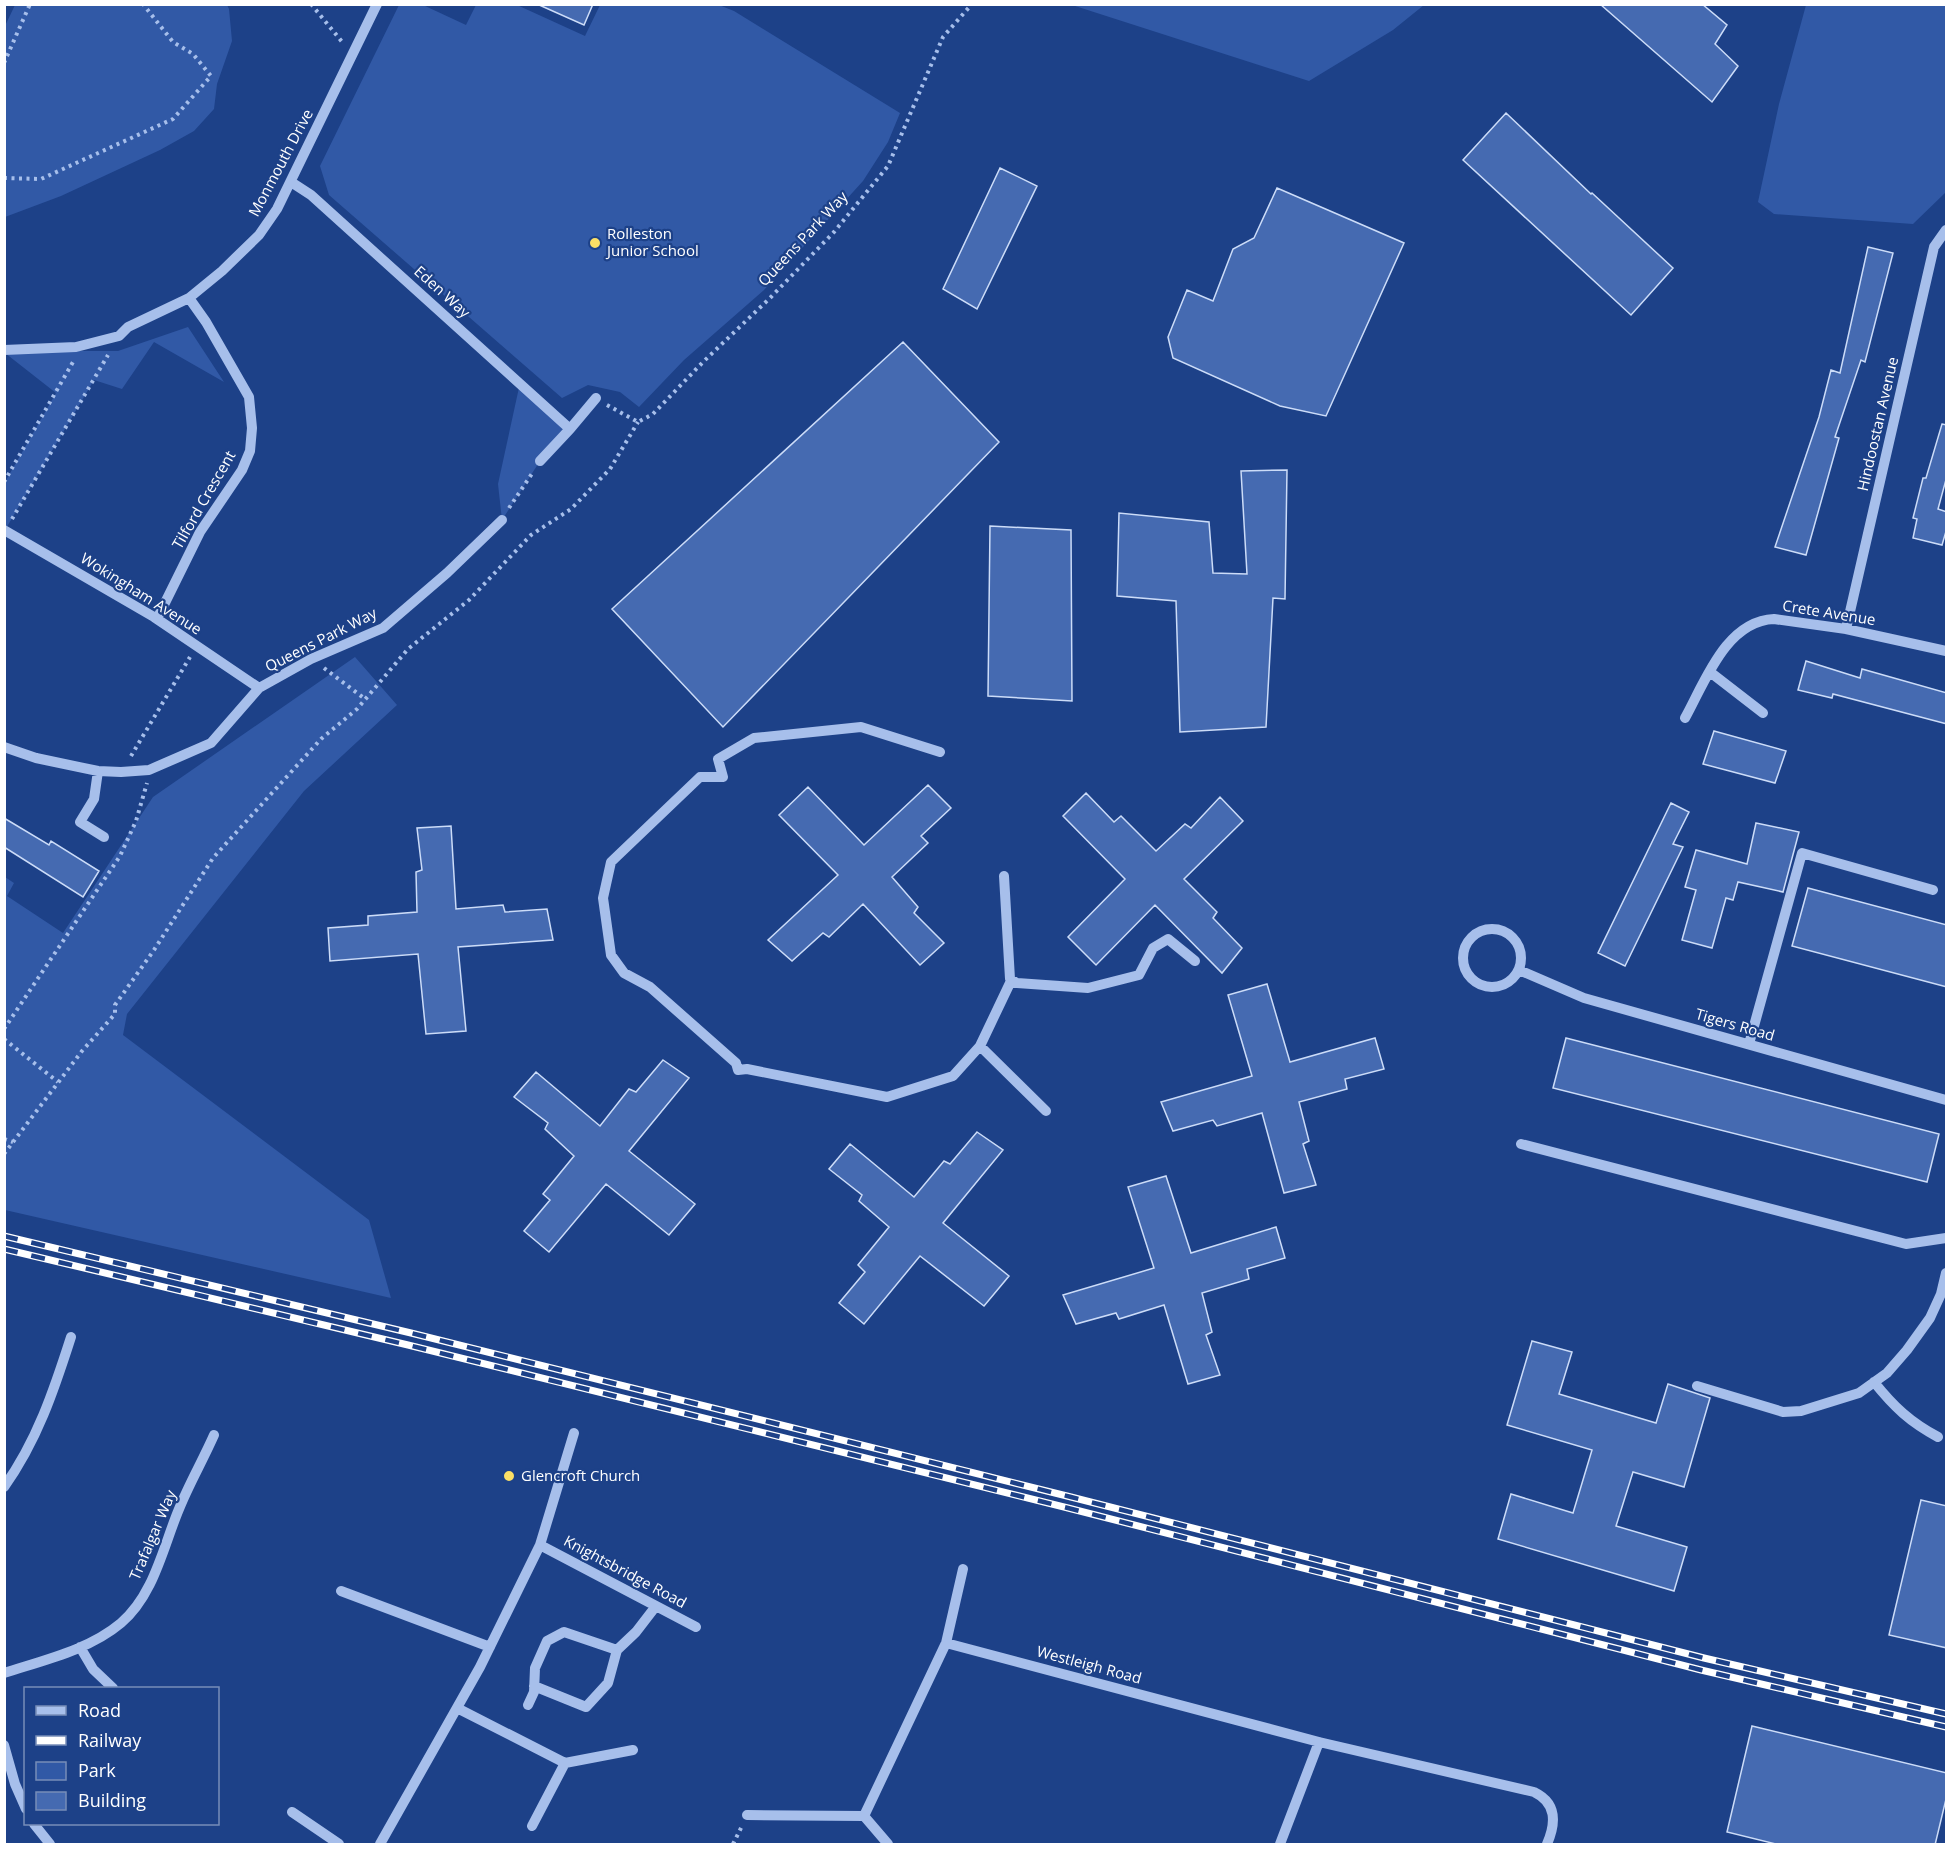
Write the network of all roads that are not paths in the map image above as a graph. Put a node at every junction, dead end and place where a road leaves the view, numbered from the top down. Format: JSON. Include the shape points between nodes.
{"nodes":[{"id":1,"x":377,"y":4,"type":"edge"},
{"id":2,"x":291,"y":182,"type":"junction"},
{"id":3,"x":1947,"y":230,"type":"edge"},
{"id":4,"x":189,"y":298,"type":"junction"},
{"id":5,"x":4,"y":350,"type":"edge"},
{"id":6,"x":596,"y":398,"type":"road end"},
{"id":7,"x":570,"y":429,"type":"junction"},
{"id":8,"x":540,"y":461,"type":"road end"},
{"id":9,"x":502,"y":520,"type":"road end"},
{"id":10,"x":5,"y":530,"type":"edge"},
{"id":11,"x":157,"y":619,"type":"junction"},
{"id":12,"x":1846,"y":629,"type":"junction"},
{"id":13,"x":1947,"y":651,"type":"edge"},
{"id":14,"x":1710,"y":672,"type":"junction"},
{"id":15,"x":259,"y":688,"type":"junction"},
{"id":16,"x":1763,"y":713,"type":"dead end"},
{"id":17,"x":1685,"y":718,"type":"dead end"},
{"id":18,"x":4,"y":747,"type":"edge"},
{"id":19,"x":940,"y":752,"type":"dead end"},
{"id":20,"x":98,"y":771,"type":"junction"},
{"id":21,"x":104,"y":837,"type":"dead end"},
{"id":22,"x":1005,"y":876,"type":"dead end"},
{"id":23,"x":1933,"y":890,"type":"dead end"},
{"id":24,"x":1195,"y":961,"type":"dead end"},
{"id":25,"x":1519,"y":970,"type":"junction"},
{"id":26,"x":1017,"y":983,"type":"junction"},
{"id":27,"x":1749,"y":1044,"type":"junction"},
{"id":28,"x":980,"y":1047,"type":"junction"},
{"id":29,"x":1947,"y":1100,"type":"edge"},
{"id":30,"x":1046,"y":1111,"type":"dead end"},
{"id":31,"x":1521,"y":1144,"type":"dead end"},
{"id":32,"x":1947,"y":1238,"type":"edge"},
{"id":33,"x":1947,"y":1273,"type":"edge"},
{"id":34,"x":71,"y":1337,"type":"dead end"},
{"id":35,"x":1874,"y":1382,"type":"junction"},
{"id":36,"x":1697,"y":1386,"type":"dead end"},
{"id":37,"x":574,"y":1433,"type":"dead end"},
{"id":38,"x":214,"y":1435,"type":"dead end"},
{"id":39,"x":1938,"y":1437,"type":"dead end"},
{"id":40,"x":4,"y":1487,"type":"edge"},
{"id":41,"x":540,"y":1545,"type":"junction"},
{"id":42,"x":963,"y":1569,"type":"dead end"},
{"id":43,"x":341,"y":1591,"type":"dead end"},
{"id":44,"x":656,"y":1605,"type":"junction"},
{"id":45,"x":696,"y":1627,"type":"dead end"},
{"id":46,"x":946,"y":1643,"type":"junction"},
{"id":47,"x":80,"y":1647,"type":"junction"},
{"id":48,"x":490,"y":1647,"type":"junction"},
{"id":49,"x":617,"y":1650,"type":"junction"},
{"id":50,"x":4,"y":1673,"type":"edge"},
{"id":51,"x":534,"y":1686,"type":"junction"},
{"id":52,"x":111,"y":1687,"type":"edge"},
{"id":53,"x":528,"y":1706,"type":"dead end"},
{"id":54,"x":457,"y":1708,"type":"junction"},
{"id":55,"x":1319,"y":1742,"type":"junction"},
{"id":56,"x":4,"y":1745,"type":"edge"},
{"id":57,"x":633,"y":1750,"type":"dead end"},
{"id":58,"x":565,"y":1763,"type":"junction"},
{"id":59,"x":24,"y":1804,"type":"edge"},
{"id":60,"x":292,"y":1812,"type":"dead end"},
{"id":61,"x":747,"y":1815,"type":"dead end"},
{"id":62,"x":864,"y":1816,"type":"junction"},
{"id":63,"x":35,"y":1825,"type":"edge"},
{"id":64,"x":532,"y":1826,"type":"dead end"},
{"id":65,"x":50,"y":1845,"type":"edge"},
{"id":66,"x":339,"y":1845,"type":"edge"},
{"id":67,"x":380,"y":1845,"type":"edge"},
{"id":68,"x":888,"y":1845,"type":"edge"},
{"id":69,"x":1280,"y":1845,"type":"edge"},
{"id":70,"x":1547,"y":1845,"type":"edge"}],
"edges":[{"from":1,"to":2,"type":"street","name":"Monmouth Drive"},
{"from":2,"to":4,"type":"street","name":"Monmouth Drive","via":[[259,235]]},
{"from":2,"to":7,"type":"street","name":"Eden Way","via":[[311,195]]},
{"from":3,"to":12,"type":"street","name":"Hindoostan Avenue","via":[[1934,247]]},
{"from":4,"to":5,"type":"street","name":"Monmouth Drive","via":[[129,327],[119,336],[83,346]]},
{"from":4,"to":11,"type":"street","name":"Tilford Crescent","via":[[249,397],[250,451],[242,470],[200,532]]},
{"from":6,"to":7,"type":"street"},
{"from":7,"to":8,"type":"street"},
{"from":9,"to":15,"type":"street","name":"Queens Park Way","via":[[383,628],[311,659]]},
{"from":10,"to":11,"type":"street","name":"Wokingham Avenue"},
{"from":11,"to":15,"type":"street","name":"Wokingham Avenue"},
{"from":12,"to":13,"type":"street","name":"Crete Avenue"},
{"from":12,"to":14,"type":"street","name":"Crete Avenue","via":[[1763,619],[1732,638]]},
{"from":14,"to":16,"type":"street"},
{"from":14,"to":17,"type":"street","name":"Crete Avenue"},
{"from":15,"to":20,"type":"street","name":"Queens Park Way","via":[[211,743],[149,770]]},
{"from":18,"to":20,"type":"street","name":"Queens Park Way"},
{"from":19,"to":28,"type":"street","via":[[861,727],[754,738],[718,759],[723,777],[700,777],[611,862],[603,898],[611,955],[624,973],[650,987],[736,1063],[738,1070],[887,1096],[953,1076]]},
{"from":20,"to":21,"type":"street","via":[[94,799],[80,822]]},
{"from":22,"to":26,"type":"street","via":[[1010,979]]},
{"from":23,"to":27,"type":"street","via":[[1802,853]]},
{"from":24,"to":26,"type":"street","via":[[1168,939],[1153,948],[1139,975],[1088,988]]},
{"from":25,"to":25,"type":"street","via":[[1518,944],[1504,932],[1478,932],[1464,947],[1462,957],[1468,976],[1485,987],[1505,984]]},
{"from":25,"to":27,"type":"street","name":"Tigers Road","via":[[1584,998]]},
{"from":26,"to":28,"type":"street","via":[[1010,983]]},
{"from":27,"to":29,"type":"street","name":"Tigers Road"},
{"from":28,"to":30,"type":"street"},
{"from":31,"to":32,"type":"street","via":[[1906,1244]]},
{"from":33,"to":35,"type":"street","via":[[1930,1318],[1887,1373]]},
{"from":34,"to":40,"type":"street","via":[[37,1432]]},
{"from":35,"to":36,"type":"street","via":[[1859,1393],[1802,1411],[1783,1412]]},
{"from":35,"to":39,"type":"street","via":[[1892,1405]]},
{"from":37,"to":41,"type":"street","name":"Knightsbridge Road"},
{"from":38,"to":47,"type":"street","name":"Trafalgar Way","via":[[144,1594],[123,1621]]},
{"from":41,"to":44,"type":"street","name":"Knightsbridge Road"},
{"from":41,"to":48,"type":"street","name":"Knightsbridge Road"},
{"from":42,"to":46,"type":"street"},
{"from":43,"to":48,"type":"street"},
{"from":44,"to":45,"type":"street","name":"Knightsbridge Road"},
{"from":44,"to":49,"type":"street"},
{"from":46,"to":55,"type":"street","name":"Westleigh Road"},
{"from":46,"to":62,"type":"street"},
{"from":47,"to":50,"type":"street","name":"Trafalgar Way"},
{"from":47,"to":52,"type":"street","via":[[93,1669]]},
{"from":48,"to":54,"type":"street","name":"Knightsbridge Road"},
{"from":49,"to":51,"type":"street","via":[[564,1632],[547,1641],[536,1668]]},
{"from":49,"to":51,"type":"street","via":[[608,1683],[586,1707]]},
{"from":51,"to":53,"type":"street"},
{"from":54,"to":58,"type":"street"},
{"from":54,"to":67,"type":"street","name":"Knightsbridge Road"},
{"from":55,"to":69,"type":"street"},
{"from":55,"to":70,"type":"street","name":"Westleigh Road","via":[[1541,1795],[1551,1807],[1554,1823]]},
{"from":56,"to":59,"type":"street"},
{"from":57,"to":58,"type":"street"},
{"from":58,"to":64,"type":"street"},
{"from":60,"to":66,"type":"street"},
{"from":61,"to":62,"type":"street"},
{"from":62,"to":68,"type":"street"},
{"from":63,"to":65,"type":"street"}]}
